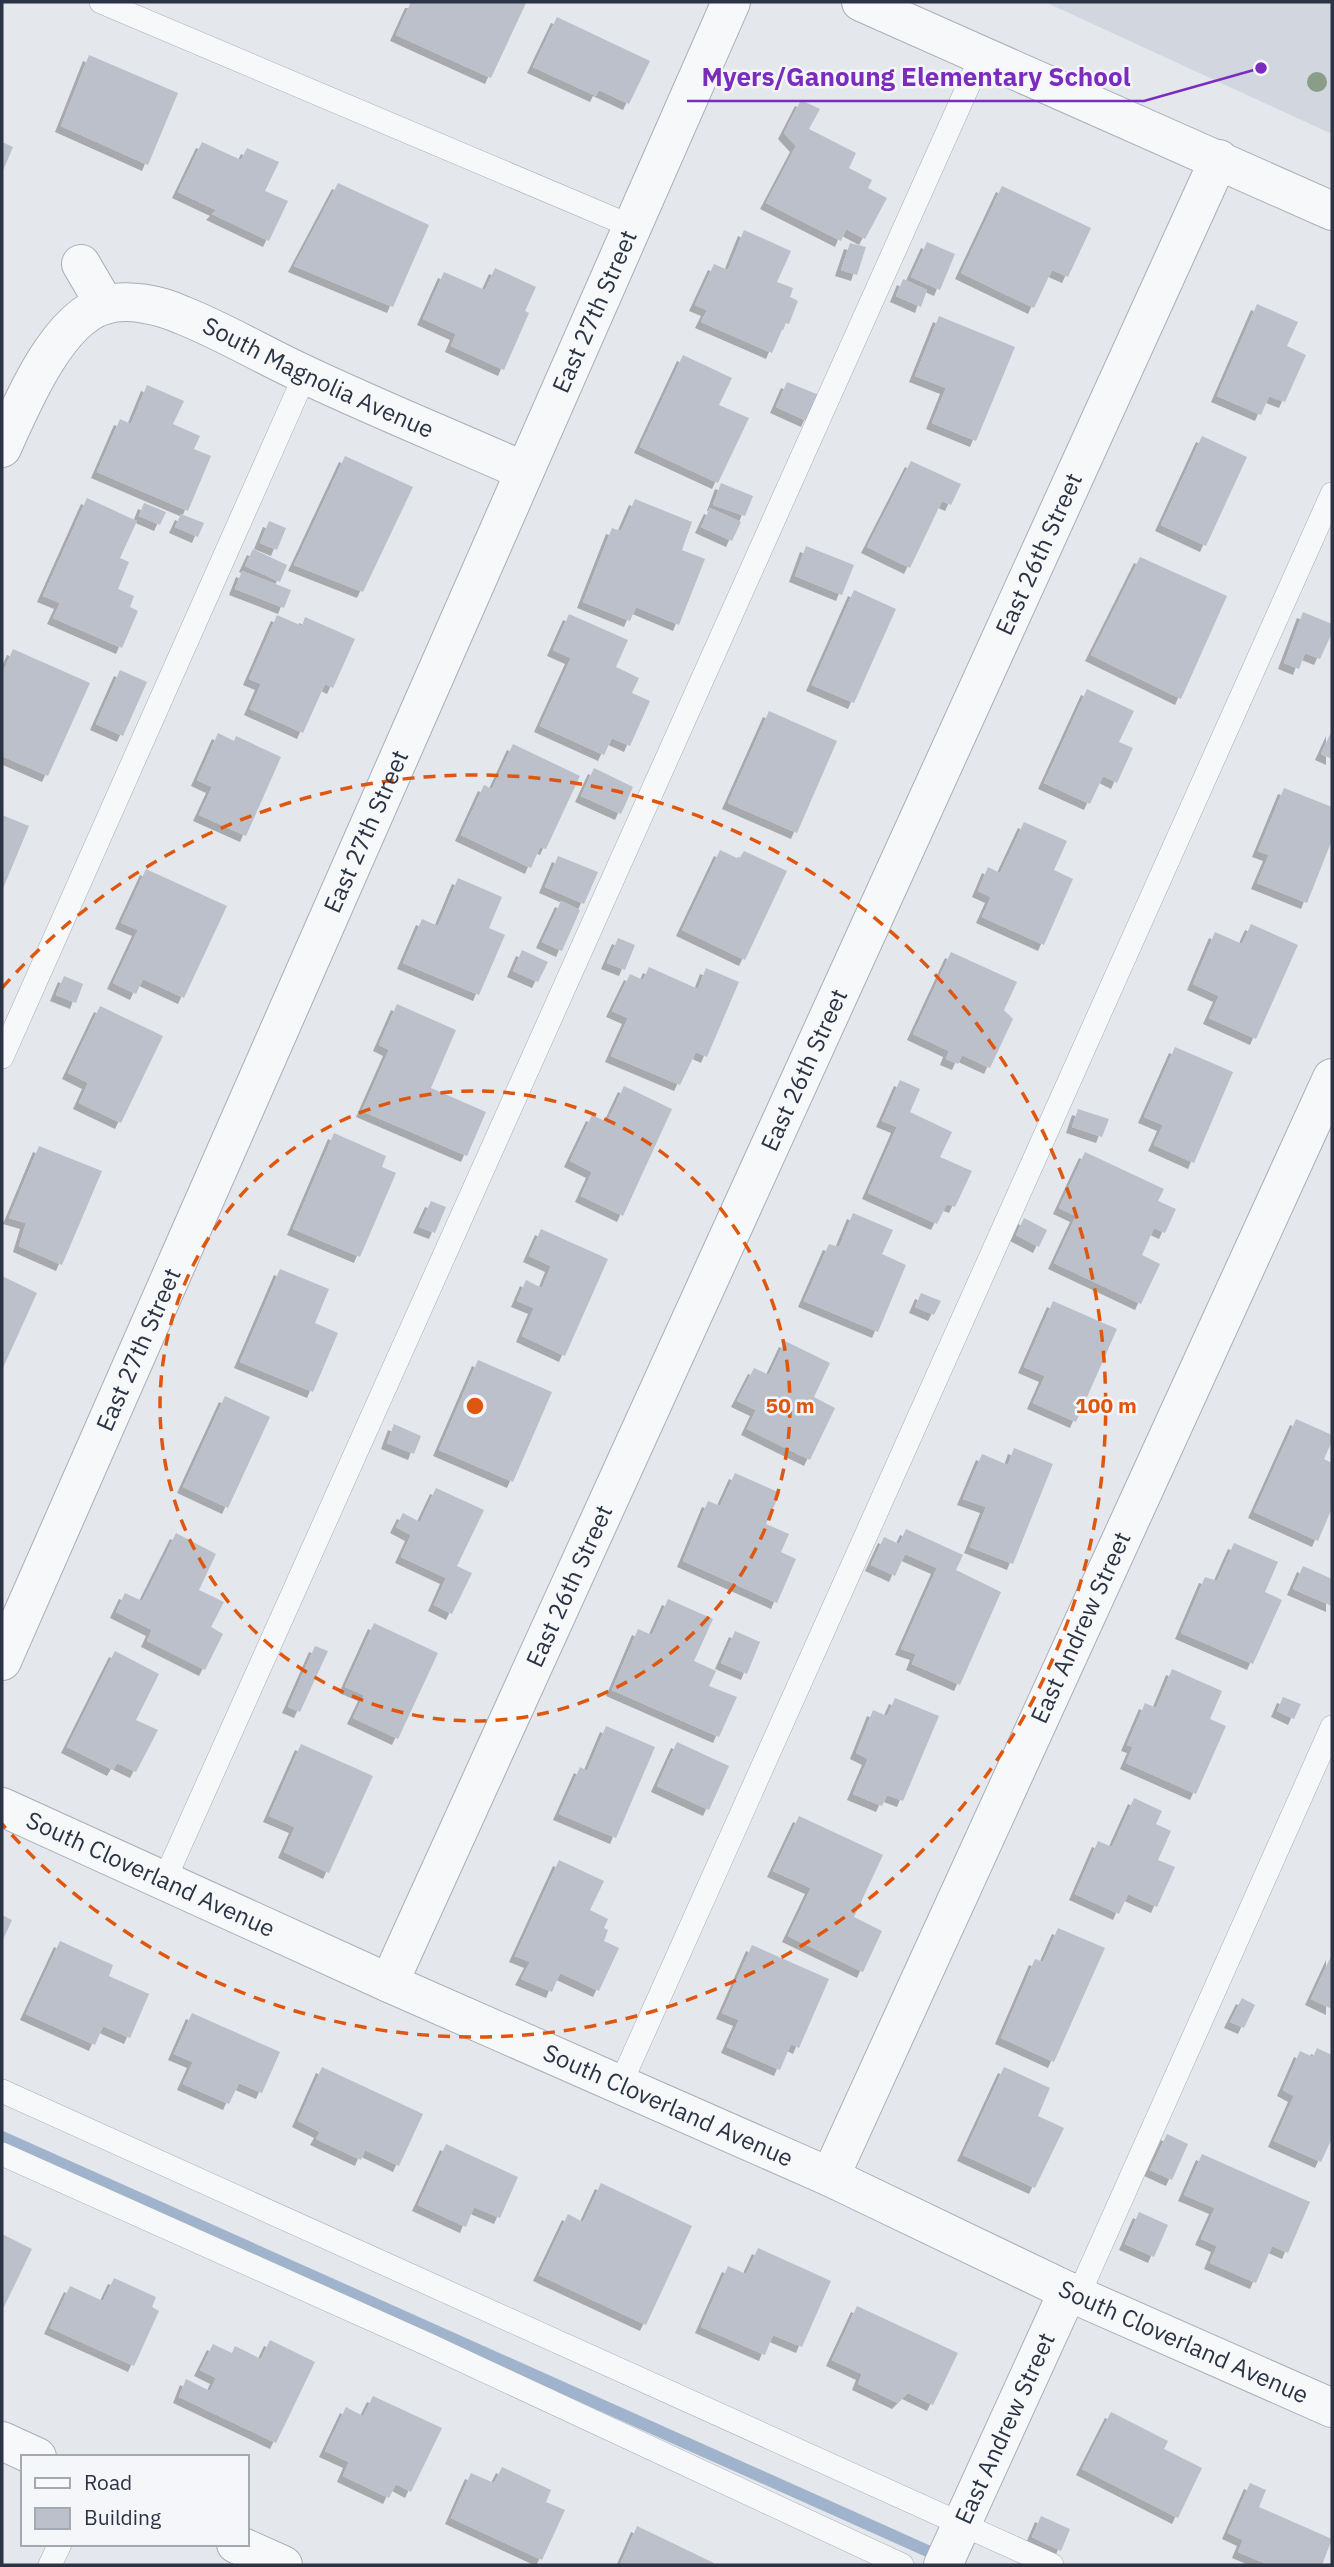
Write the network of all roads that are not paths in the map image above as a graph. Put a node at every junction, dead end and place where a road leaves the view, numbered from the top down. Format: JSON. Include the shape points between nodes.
{"nodes":[{"id":1,"x":101,"y":2,"type":"edge"},
{"id":2,"x":731,"y":2,"type":"edge"},
{"id":3,"x":861,"y":2,"type":"edge"},
{"id":4,"x":982,"y":55,"type":"junction"},
{"id":5,"x":1219,"y":159,"type":"junction"},
{"id":6,"x":1332,"y":211,"type":"edge"},
{"id":7,"x":633,"y":227,"type":"junction"},
{"id":8,"x":81,"y":264,"type":"dead end"},
{"id":9,"x":105,"y":305,"type":"junction"},
{"id":10,"x":305,"y":375,"type":"junction"},
{"id":11,"x":2,"y":448,"type":"edge"},
{"id":12,"x":524,"y":471,"type":"junction"},
{"id":13,"x":1332,"y":494,"type":"edge"},
{"id":14,"x":2,"y":1057,"type":"edge"},
{"id":15,"x":1332,"y":1078,"type":"edge"},
{"id":16,"x":2,"y":1661,"type":"edge"},
{"id":17,"x":1332,"y":1727,"type":"edge"},
{"id":18,"x":2,"y":1807,"type":"edge"},
{"id":19,"x":164,"y":1881,"type":"junction"},
{"id":20,"x":389,"y":1983,"type":"junction"},
{"id":21,"x":620,"y":2085,"type":"junction"},
{"id":22,"x":2,"y":2091,"type":"edge"},
{"id":23,"x":2,"y":2154,"type":"edge"},
{"id":24,"x":830,"y":2178,"type":"junction"},
{"id":25,"x":1073,"y":2293,"type":"junction"},
{"id":26,"x":1330,"y":2400,"type":"edge"},
{"id":27,"x":2,"y":2441,"type":"edge"},
{"id":28,"x":33,"y":2455,"type":"edge"},
{"id":29,"x":961,"y":2525,"type":"junction"},
{"id":30,"x":59,"y":2546,"type":"edge"},
{"id":31,"x":240,"y":2546,"type":"edge"},
{"id":32,"x":50,"y":2565,"type":"edge"},
{"id":33,"x":283,"y":2565,"type":"edge"},
{"id":34,"x":902,"y":2565,"type":"edge"},
{"id":35,"x":943,"y":2565,"type":"edge"},
{"id":36,"x":1052,"y":2565,"type":"edge"}],
"edges":[{"from":1,"to":7,"type":"lane"},
{"from":2,"to":7,"type":"street","name":"East 27th Street"},
{"from":3,"to":4,"type":"street"},
{"from":4,"to":5,"type":"street"},
{"from":4,"to":19,"type":"lane"},
{"from":5,"to":6,"type":"street"},
{"from":5,"to":20,"type":"street","name":"East 26th Street"},
{"from":7,"to":12,"type":"street","name":"East 27th Street"},
{"from":8,"to":9,"type":"street"},
{"from":9,"to":10,"type":"street","name":"South Magnolia Avenue","via":[[146,304],[182,314]]},
{"from":9,"to":11,"type":"street","via":[[88,313],[48,356]]},
{"from":10,"to":12,"type":"street","name":"South Magnolia Avenue"},
{"from":10,"to":14,"type":"lane"},
{"from":12,"to":16,"type":"street","name":"East 27th Street"},
{"from":13,"to":21,"type":"lane"},
{"from":15,"to":24,"type":"street","name":"East Andrew Street"},
{"from":17,"to":25,"type":"lane"},
{"from":18,"to":19,"type":"street","name":"South Cloverland Avenue"},
{"from":19,"to":20,"type":"street","name":"South Cloverland Avenue"},
{"from":20,"to":21,"type":"street","name":"South Cloverland Avenue"},
{"from":21,"to":24,"type":"street","name":"South Cloverland Avenue"},
{"from":22,"to":29,"type":"lane"},
{"from":23,"to":34,"type":"lane","via":[[427,2344]]},
{"from":24,"to":25,"type":"street","name":"South Cloverland Avenue"},
{"from":25,"to":26,"type":"street","name":"South Cloverland Avenue"},
{"from":25,"to":29,"type":"street","name":"East Andrew Street"},
{"from":27,"to":28,"type":"street"},
{"from":29,"to":35,"type":"street","name":"East Andrew Street"},
{"from":29,"to":36,"type":"lane"},
{"from":30,"to":32,"type":"lane"},
{"from":31,"to":33,"type":"street"}]}
